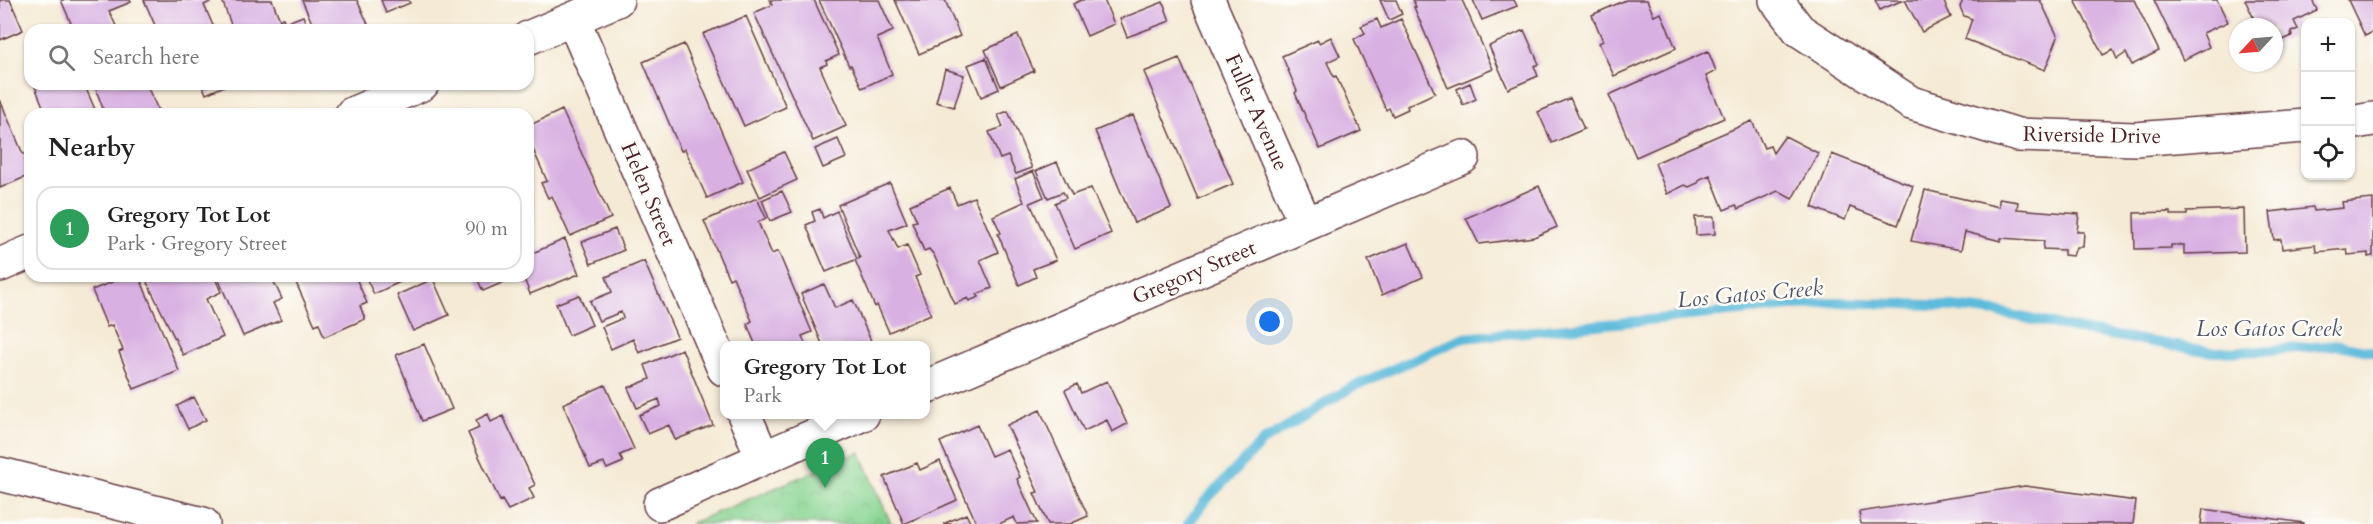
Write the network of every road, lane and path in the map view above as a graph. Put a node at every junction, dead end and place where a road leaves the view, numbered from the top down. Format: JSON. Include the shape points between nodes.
{"nodes":[{"id":1,"x":617,"y":0,"type":"edge"},
{"id":2,"x":1208,"y":0,"type":"edge"},
{"id":3,"x":1776,"y":0,"type":"edge"},
{"id":4,"x":573,"y":19,"type":"junction"},
{"id":5,"x":534,"y":35,"type":"edge"},
{"id":6,"x":408,"y":90,"type":"edge"},
{"id":7,"x":366,"y":108,"type":"edge"},
{"id":8,"x":2373,"y":119,"type":"edge"},
{"id":9,"x":2355,"y":122,"type":"edge"},
{"id":10,"x":2301,"y":126,"type":"edge"},
{"id":11,"x":1462,"y":157,"type":"dead end"},
{"id":12,"x":1305,"y":223,"type":"junction"},
{"id":13,"x":24,"y":255,"type":"edge"},
{"id":14,"x":0,"y":265,"type":"edge"},
{"id":15,"x":720,"y":360,"type":"edge"},
{"id":16,"x":930,"y":385,"type":"edge"},
{"id":17,"x":746,"y":419,"type":"edge"},
{"id":18,"x":852,"y":419,"type":"edge"},
{"id":19,"x":763,"y":458,"type":"junction"},
{"id":20,"x":0,"y":474,"type":"edge"},
{"id":21,"x":660,"y":504,"type":"dead end"},
{"id":22,"x":203,"y":524,"type":"edge"}],
"edges":[{"from":1,"to":4,"type":"main road"},
{"from":2,"to":12,"type":"main road","name":"Fuller Avenue"},
{"from":3,"to":10,"type":"main road","name":"Riverside Drive","via":[[1799,30],[1911,103],[2019,135],[2134,140]]},
{"from":4,"to":5,"type":"main road"},
{"from":4,"to":15,"type":"main road","name":"Helen Street"},
{"from":6,"to":7,"type":"main road"},
{"from":8,"to":9,"type":"main road"},
{"from":11,"to":12,"type":"main road","name":"Gregory Street"},
{"from":12,"to":16,"type":"main road","name":"Gregory Street"},
{"from":13,"to":14,"type":"main road"},
{"from":17,"to":19,"type":"main road"},
{"from":18,"to":19,"type":"main road"},
{"from":19,"to":21,"type":"main road"},
{"from":20,"to":22,"type":"main road"}]}
